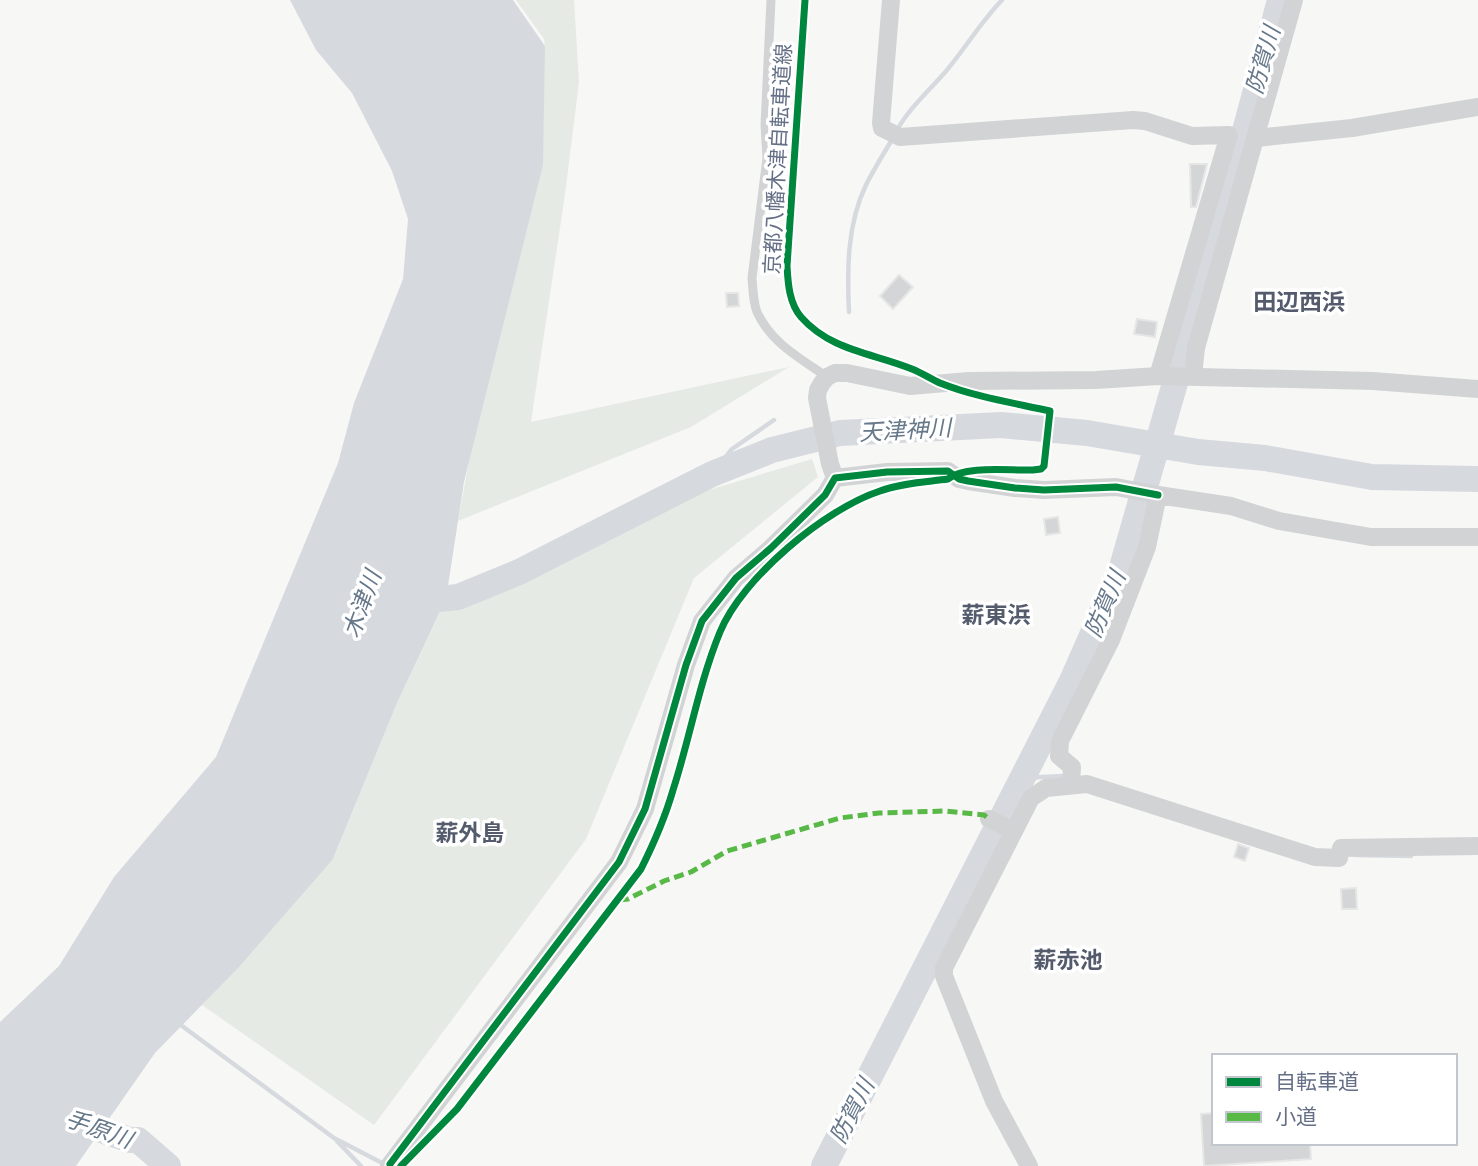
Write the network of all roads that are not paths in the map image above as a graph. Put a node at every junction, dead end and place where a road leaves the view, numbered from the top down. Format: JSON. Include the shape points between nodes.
{"nodes":[{"id":1,"x":771,"y":0,"type":"edge"},
{"id":2,"x":891,"y":0,"type":"edge"},
{"id":3,"x":1294,"y":0,"type":"edge"},
{"id":4,"x":1478,"y":107,"type":"edge"},
{"id":5,"x":1256,"y":138,"type":"junction"},
{"id":6,"x":1158,"y":376,"type":"junction"},
{"id":7,"x":1193,"y":376,"type":"junction"},
{"id":8,"x":827,"y":377,"type":"junction"},
{"id":9,"x":1478,"y":389,"type":"edge"},
{"id":10,"x":835,"y":478,"type":"junction"},
{"id":11,"x":1158,"y":495,"type":"junction"},
{"id":12,"x":1478,"y":537,"type":"edge"},
{"id":13,"x":1070,"y":785,"type":"junction"},
{"id":14,"x":989,"y":819,"type":"dead end"},
{"id":15,"x":1011,"y":830,"type":"junction"},
{"id":16,"x":1478,"y":846,"type":"edge"},
{"id":17,"x":389,"y":1166,"type":"edge"},
{"id":18,"x":1029,"y":1166,"type":"edge"}],
"edges":[{"from":1,"to":8,"type":"lane","via":[[767,158],[752,278],[754,298],[756,311],[785,350]]},
{"from":2,"to":6,"type":"street","via":[[881,122],[882,128],[900,138],[1133,120],[1192,136],[1229,135]]},
{"from":3,"to":5,"type":"street"},
{"from":4,"to":5,"type":"street"},
{"from":5,"to":7,"type":"street","via":[[1196,348]]},
{"from":6,"to":7,"type":"street"},
{"from":6,"to":8,"type":"street","via":[[910,386],[847,373]]},
{"from":7,"to":9,"type":"street"},
{"from":8,"to":10,"type":"street","via":[[818,390]]},
{"from":10,"to":11,"type":"street","via":[[948,471],[968,481],[1015,488],[1116,487]]},
{"from":10,"to":17,"type":"street","via":[[825,495],[736,578],[702,621],[645,809],[619,862]]},
{"from":11,"to":12,"type":"street","via":[[1371,537]]},
{"from":11,"to":13,"type":"street","via":[[1147,547],[1111,640],[1060,741],[1059,756],[1072,767]]},
{"from":13,"to":15,"type":"street","via":[[1046,788],[1031,797]]},
{"from":13,"to":16,"type":"street","via":[[1087,784],[1315,857],[1339,858],[1341,848]]},
{"from":14,"to":15,"type":"street"},
{"from":15,"to":18,"type":"street","via":[[944,976],[994,1101]]}]}
